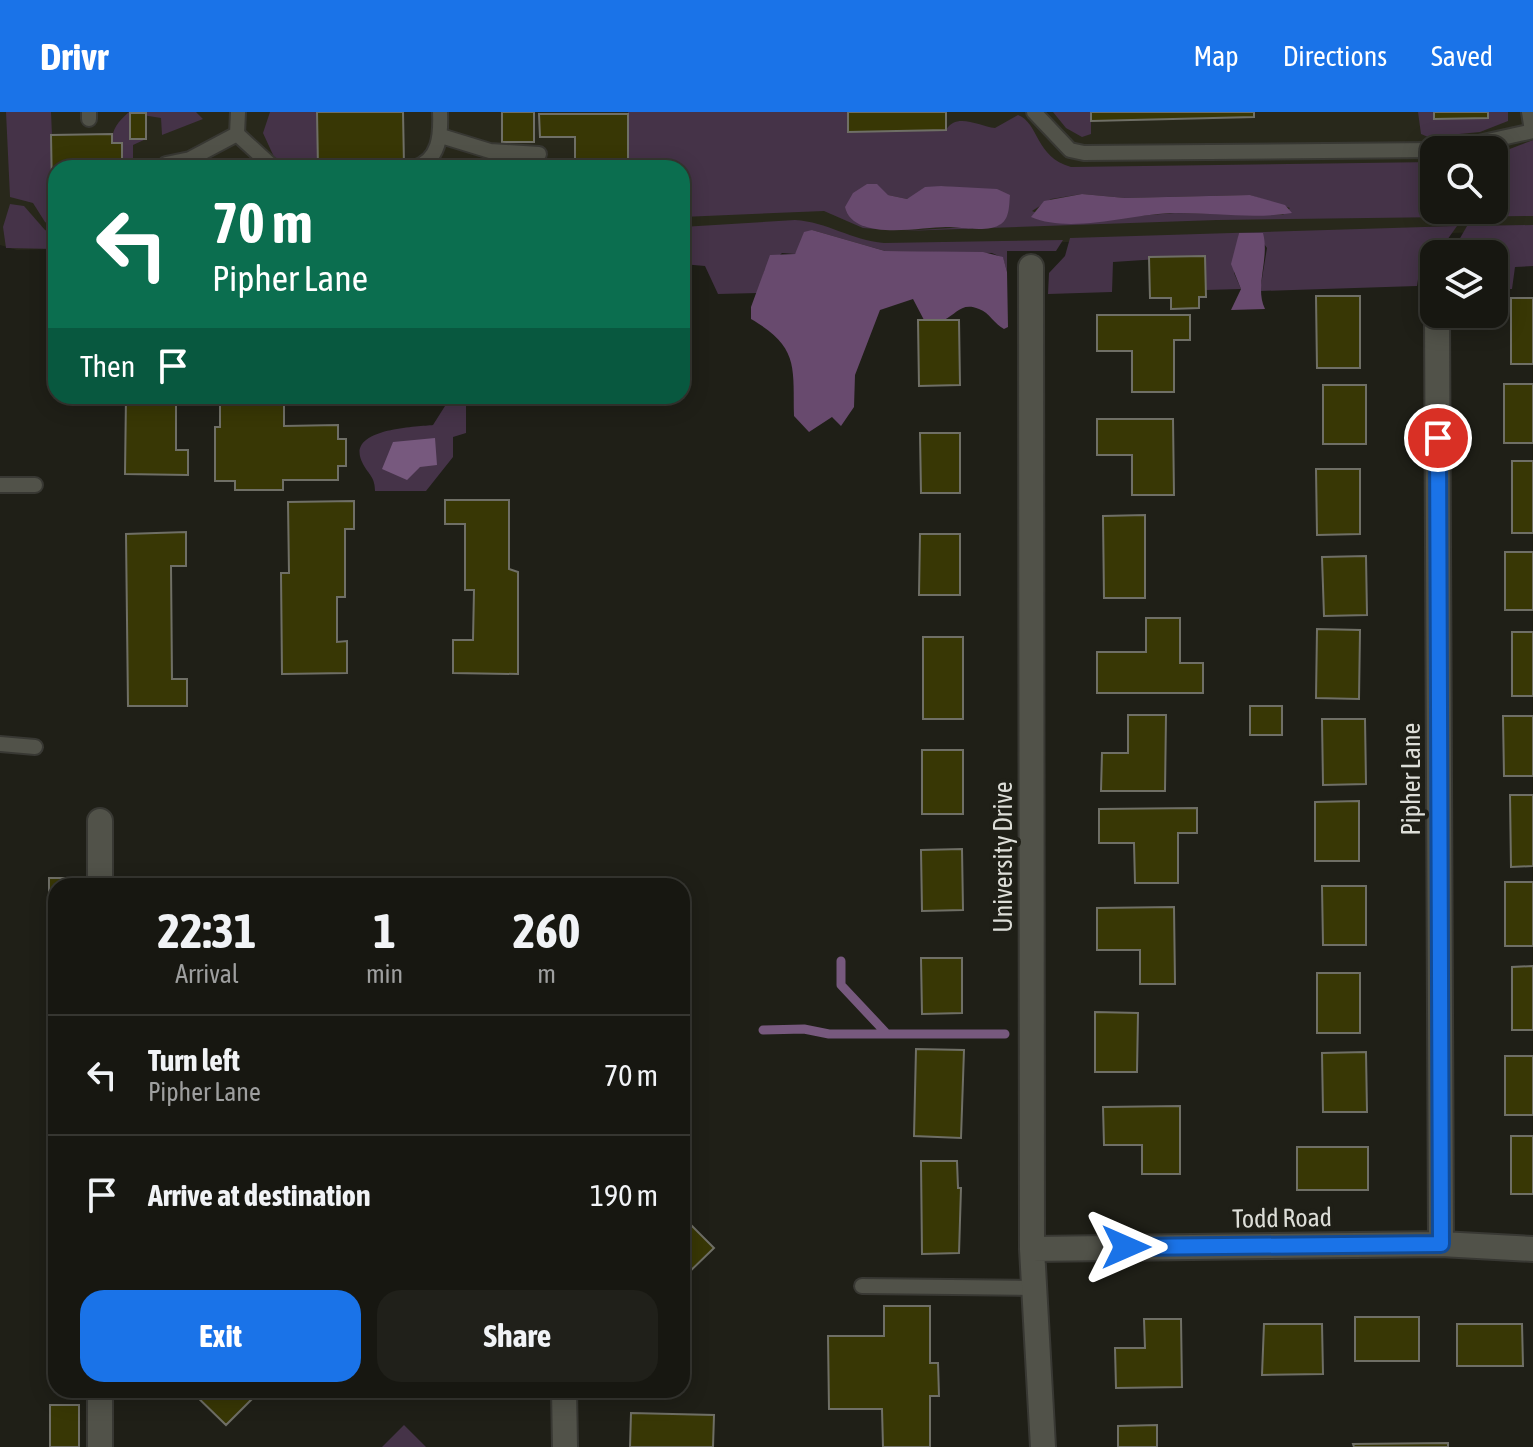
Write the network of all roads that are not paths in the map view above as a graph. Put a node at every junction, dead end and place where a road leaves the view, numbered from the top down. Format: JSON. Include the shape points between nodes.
{"nodes":[{"id":1,"x":238,"y":112,"type":"edge"},
{"id":2,"x":440,"y":112,"type":"edge"},
{"id":3,"x":1034,"y":112,"type":"edge"},
{"id":4,"x":1529,"y":112,"type":"edge"},
{"id":5,"x":1532,"y":131,"type":"edge"},
{"id":6,"x":237,"y":134,"type":"junction"},
{"id":7,"x":441,"y":136,"type":"junction"},
{"id":8,"x":1508,"y":136,"type":"edge"},
{"id":9,"x":1420,"y":150,"type":"edge"},
{"id":10,"x":539,"y":154,"type":"dead end"},
{"id":11,"x":185,"y":160,"type":"edge"},
{"id":12,"x":265,"y":160,"type":"edge"},
{"id":13,"x":428,"y":160,"type":"edge"},
{"id":14,"x":1031,"y":267,"type":"dead end"},
{"id":15,"x":1437,"y":328,"type":"edge"},
{"id":16,"x":0,"y":485,"type":"edge"},
{"id":17,"x":35,"y":485,"type":"dead end"},
{"id":18,"x":0,"y":744,"type":"edge"},
{"id":19,"x":35,"y":747,"type":"dead end"},
{"id":20,"x":100,"y":821,"type":"dead end"},
{"id":21,"x":100,"y":878,"type":"edge"},
{"id":22,"x":1441,"y":1244,"type":"junction"},
{"id":23,"x":1032,"y":1249,"type":"junction"},
{"id":24,"x":1533,"y":1249,"type":"edge"},
{"id":25,"x":862,"y":1286,"type":"dead end"},
{"id":26,"x":1033,"y":1288,"type":"junction"},
{"id":27,"x":100,"y":1398,"type":"edge"},
{"id":28,"x":564,"y":1398,"type":"edge"},
{"id":29,"x":100,"y":1447,"type":"edge"},
{"id":30,"x":565,"y":1447,"type":"edge"},
{"id":31,"x":1043,"y":1447,"type":"edge"}],
"edges":[{"from":1,"to":6,"type":"lane"},
{"from":2,"to":7,"type":"lane"},
{"from":3,"to":9,"type":"lane","via":[[1070,150],[1084,153]]},
{"from":4,"to":5,"type":"lane"},
{"from":5,"to":8,"type":"lane"},
{"from":6,"to":11,"type":"lane"},
{"from":6,"to":12,"type":"lane"},
{"from":7,"to":10,"type":"lane","via":[[490,151]]},
{"from":7,"to":13,"type":"lane"},
{"from":14,"to":23,"type":"street","name":"University Drive"},
{"from":15,"to":22,"type":"street","name":"Pipher Lane"},
{"from":16,"to":17,"type":"lane"},
{"from":18,"to":19,"type":"lane"},
{"from":20,"to":21,"type":"street"},
{"from":22,"to":23,"type":"street","name":"Todd Road"},
{"from":22,"to":24,"type":"street","name":"Todd Road"},
{"from":23,"to":26,"type":"street","name":"University Drive"},
{"from":25,"to":26,"type":"lane"},
{"from":26,"to":31,"type":"street","name":"University Drive"},
{"from":27,"to":29,"type":"street"},
{"from":28,"to":30,"type":"street"}]}
